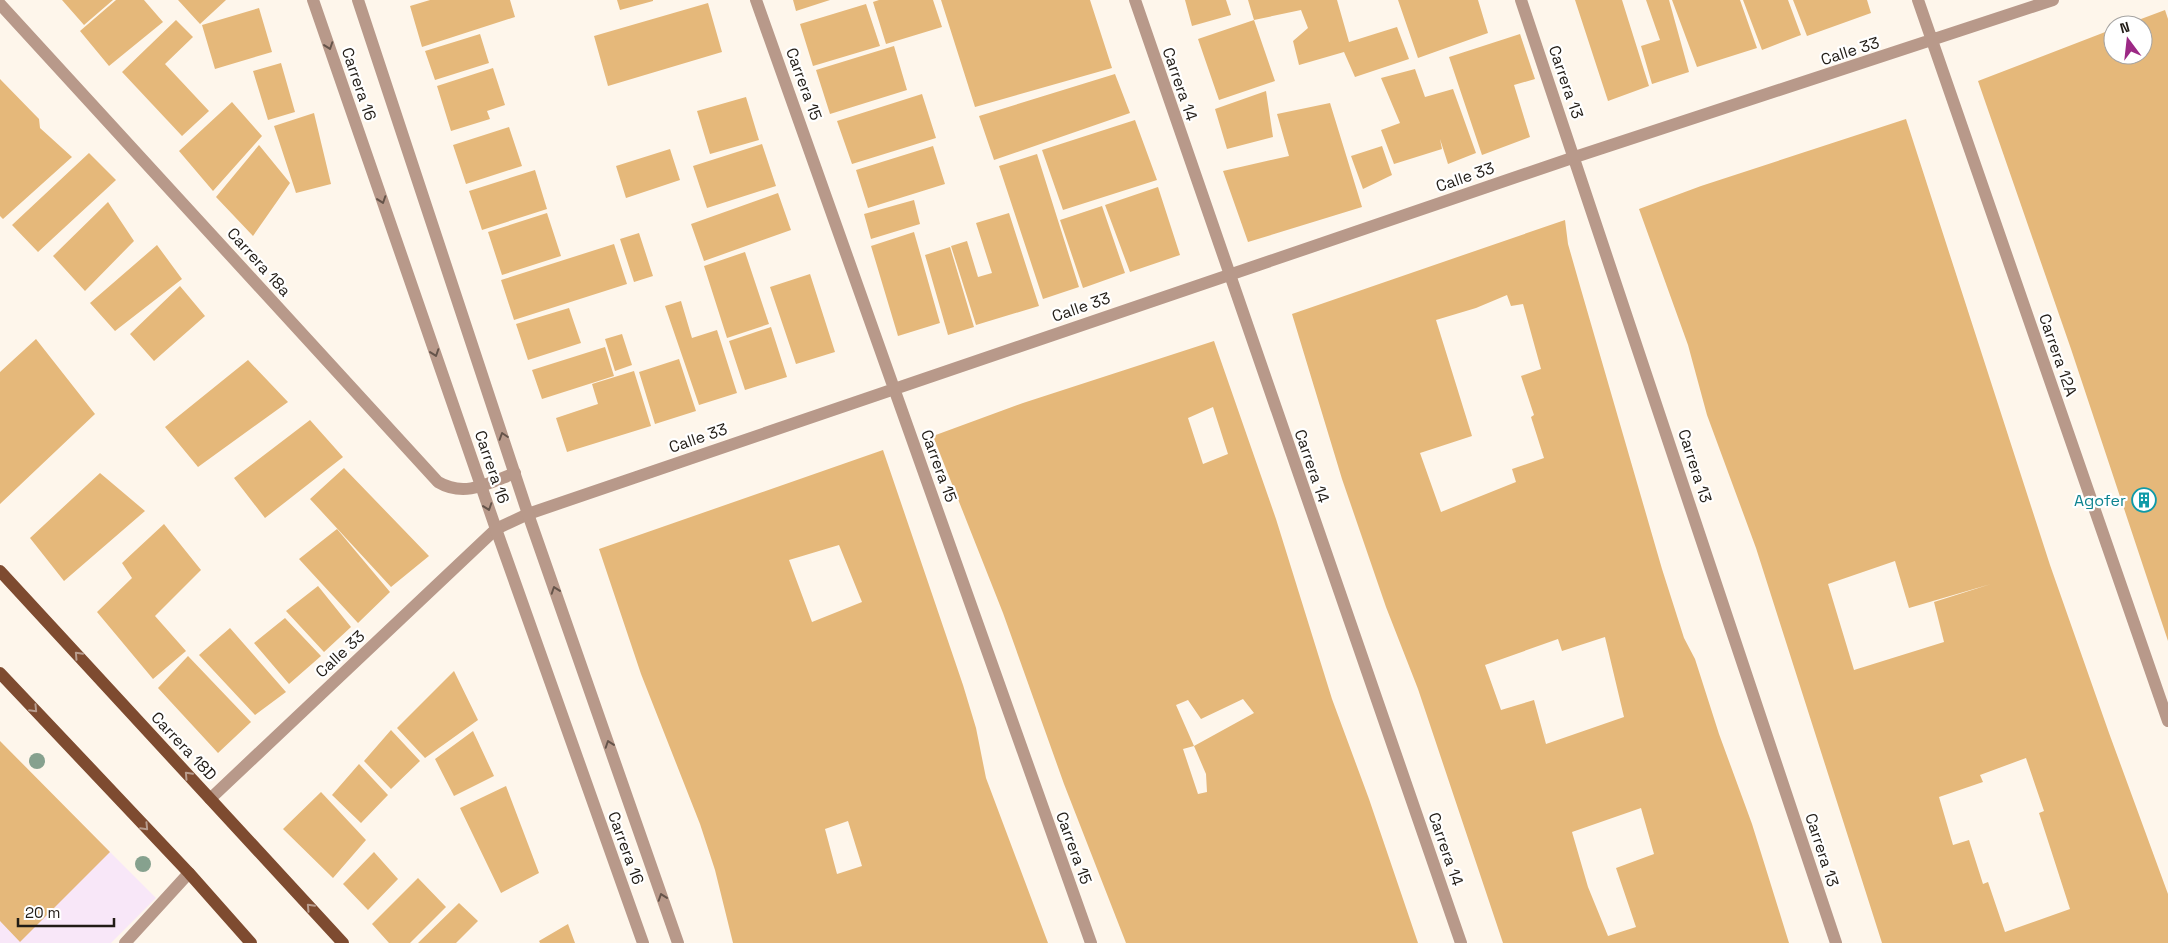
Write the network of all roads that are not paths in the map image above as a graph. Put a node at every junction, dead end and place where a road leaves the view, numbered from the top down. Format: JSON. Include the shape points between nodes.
{"nodes":[{"id":1,"x":313,"y":0,"type":"edge"},
{"id":2,"x":358,"y":0,"type":"edge"},
{"id":3,"x":756,"y":0,"type":"edge"},
{"id":4,"x":1135,"y":0,"type":"edge"},
{"id":5,"x":1521,"y":0,"type":"edge"},
{"id":6,"x":1918,"y":0,"type":"edge"},
{"id":7,"x":2052,"y":0,"type":"edge"},
{"id":8,"x":0,"y":4,"type":"edge"},
{"id":9,"x":1932,"y":41,"type":"junction"},
{"id":10,"x":1575,"y":157,"type":"junction"},
{"id":11,"x":1228,"y":274,"type":"junction"},
{"id":12,"x":894,"y":388,"type":"junction"},
{"id":13,"x":515,"y":473,"type":"junction"},
{"id":14,"x":481,"y":486,"type":"junction"},
{"id":15,"x":528,"y":514,"type":"junction"},
{"id":16,"x":496,"y":529,"type":"junction"},
{"id":17,"x":0,"y":571,"type":"edge"},
{"id":18,"x":0,"y":673,"type":"edge"},
{"id":19,"x":2168,"y":722,"type":"edge"},
{"id":20,"x":210,"y":799,"type":"junction"},
{"id":21,"x":189,"y":873,"type":"junction"},
{"id":22,"x":125,"y":943,"type":"edge"},
{"id":23,"x":250,"y":943,"type":"edge"},
{"id":24,"x":343,"y":943,"type":"edge"},
{"id":25,"x":643,"y":943,"type":"edge"},
{"id":26,"x":678,"y":943,"type":"edge"},
{"id":27,"x":1091,"y":943,"type":"edge"},
{"id":28,"x":1461,"y":943,"type":"edge"},
{"id":29,"x":1836,"y":943,"type":"edge"}],
"edges":[{"from":1,"to":14,"type":"street","name":"Carrera 16","one_way":true},
{"from":13,"to":2,"type":"street","name":"Carrera 16","one_way":true},
{"from":3,"to":12,"type":"street","name":"Carrera 15"},
{"from":4,"to":11,"type":"street","name":"Carrera 14"},
{"from":5,"to":10,"type":"street","name":"Carrera 13"},
{"from":6,"to":9,"type":"street","name":"Carrera 12A"},
{"from":7,"to":9,"type":"street","name":"Calle 33"},
{"from":8,"to":14,"type":"street","name":"Carrera 18a","via":[[438,482],[462,491]]},
{"from":9,"to":10,"type":"street","name":"Calle 33"},
{"from":9,"to":19,"type":"street","name":"Carrera 12A"},
{"from":10,"to":11,"type":"street","name":"Calle 33"},
{"from":10,"to":29,"type":"street","name":"Carrera 13"},
{"from":11,"to":12,"type":"street","name":"Calle 33"},
{"from":11,"to":28,"type":"street","name":"Carrera 14"},
{"from":12,"to":15,"type":"street","name":"Calle 33"},
{"from":12,"to":27,"type":"street","name":"Carrera 15"},
{"from":13,"to":14,"type":"street","name":"Carrera 18a"},
{"from":13,"to":15,"type":"street","name":"Carrera 16"},
{"from":14,"to":16,"type":"street","name":"Carrera 16","one_way":true},
{"from":15,"to":16,"type":"street","name":"Calle 33"},
{"from":26,"to":15,"type":"street","name":"Carrera 16","one_way":true},
{"from":16,"to":20,"type":"street","name":"Calle 33"},
{"from":16,"to":25,"type":"street","name":"Carrera 16"},
{"from":20,"to":17,"type":"main road","name":"Carrera 18D","one_way":true},
{"from":18,"to":21,"type":"main road","one_way":true},
{"from":24,"to":20,"type":"main road","name":"Carrera 18D","one_way":true},
{"from":21,"to":22,"type":"street"},
{"from":21,"to":23,"type":"main road"}]}
